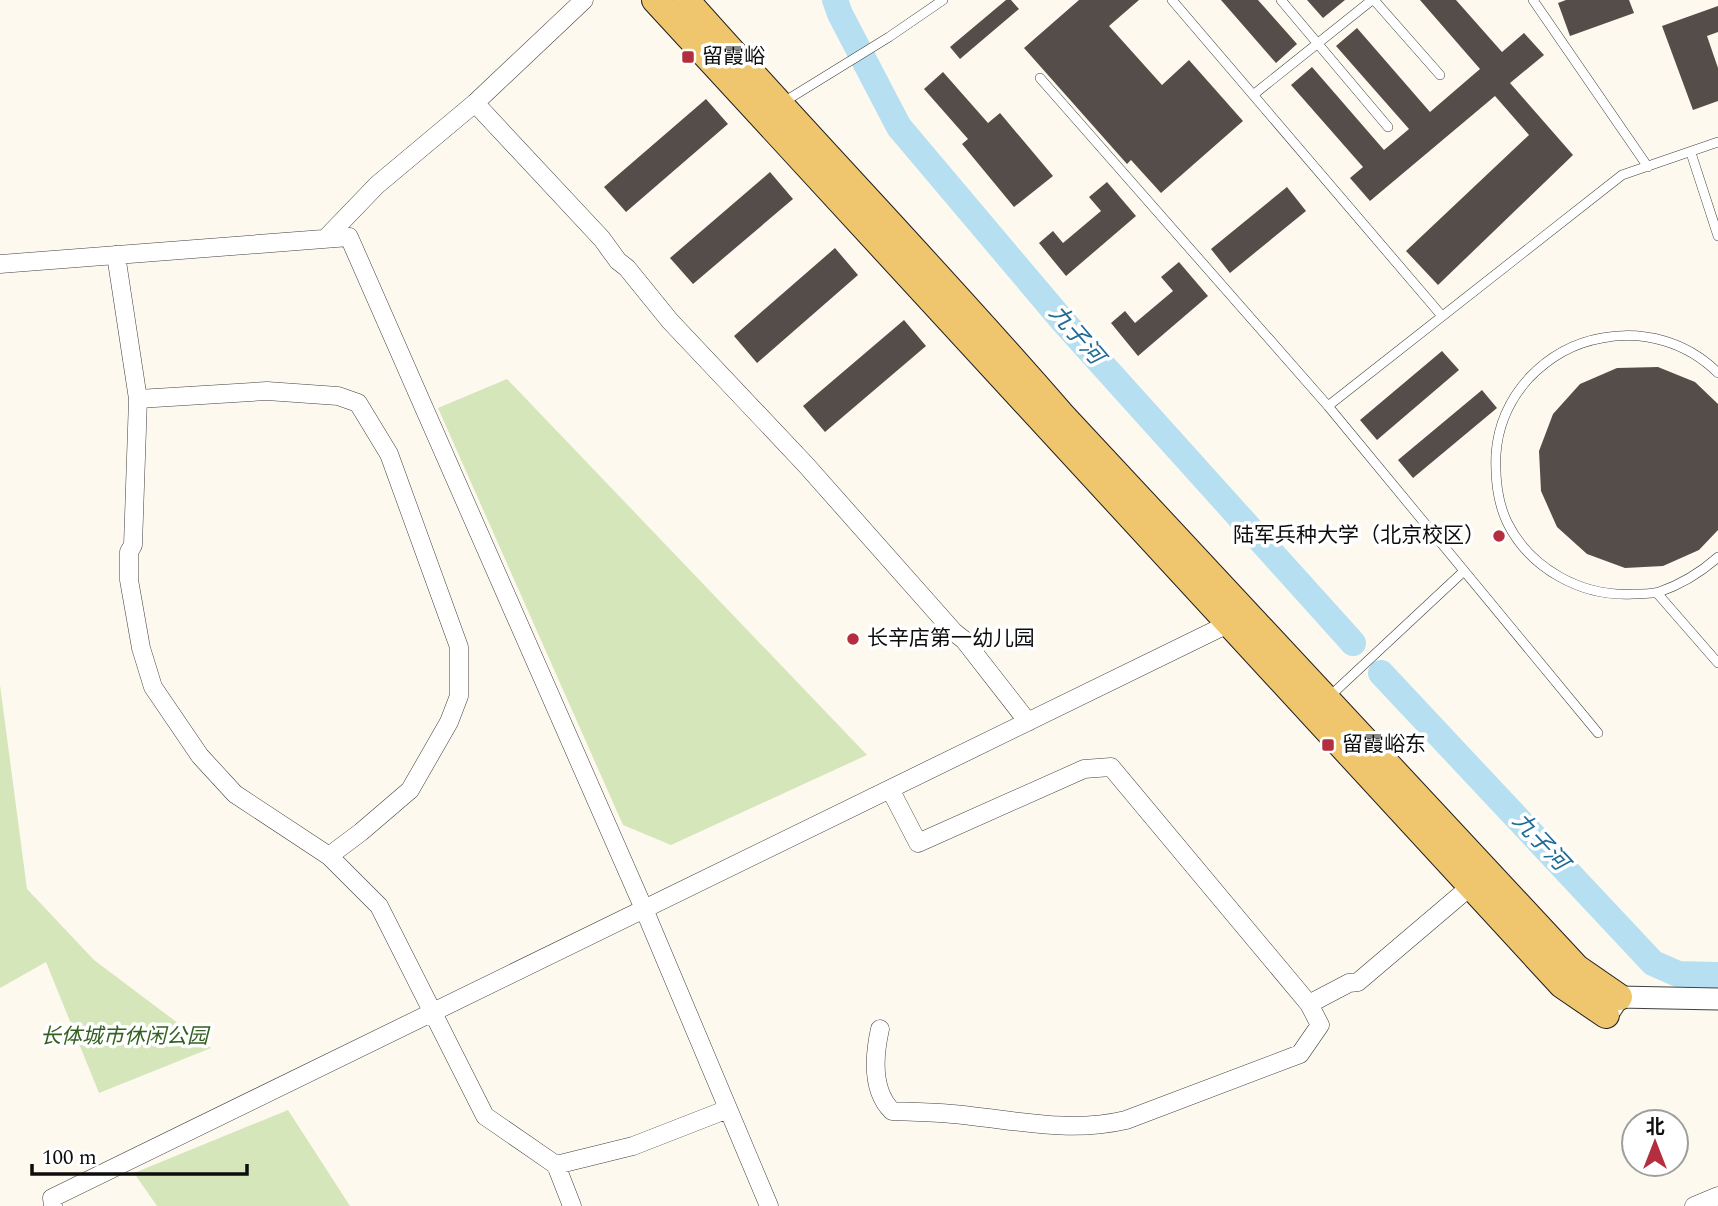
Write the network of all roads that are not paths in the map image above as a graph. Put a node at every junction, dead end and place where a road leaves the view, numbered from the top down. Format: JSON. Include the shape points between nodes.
{"nodes":[{"id":1,"x":584,"y":0,"type":"edge"},
{"id":2,"x":655,"y":0,"type":"edge"},
{"id":3,"x":686,"y":0,"type":"edge"},
{"id":4,"x":943,"y":0,"type":"edge"},
{"id":5,"x":1172,"y":0,"type":"edge"},
{"id":6,"x":1281,"y":0,"type":"edge"},
{"id":7,"x":1373,"y":0,"type":"edge"},
{"id":8,"x":1532,"y":0,"type":"edge"},
{"id":9,"x":929,"y":4,"type":"edge"},
{"id":10,"x":1317,"y":43,"type":"junction"},
{"id":11,"x":1440,"y":75,"type":"dead end"},
{"id":12,"x":1040,"y":78,"type":"dead end"},
{"id":13,"x":1253,"y":95,"type":"junction"},
{"id":14,"x":475,"y":103,"type":"junction"},
{"id":15,"x":779,"y":105,"type":"junction"},
{"id":16,"x":1388,"y":127,"type":"dead end"},
{"id":17,"x":1718,"y":142,"type":"edge"},
{"id":18,"x":1691,"y":153,"type":"junction"},
{"id":19,"x":1648,"y":167,"type":"junction"},
{"id":20,"x":1718,"y":236,"type":"edge"},
{"id":21,"x":325,"y":239,"type":"junction"},
{"id":22,"x":117,"y":255,"type":"junction"},
{"id":23,"x":0,"y":264,"type":"edge"},
{"id":24,"x":1442,"y":316,"type":"junction"},
{"id":25,"x":1718,"y":373,"type":"edge"},
{"id":26,"x":138,"y":399,"type":"junction"},
{"id":27,"x":1328,"y":406,"type":"junction"},
{"id":28,"x":1718,"y":557,"type":"edge"},
{"id":29,"x":1464,"y":571,"type":"junction"},
{"id":30,"x":1657,"y":593,"type":"junction"},
{"id":31,"x":1228,"y":624,"type":"junction"},
{"id":32,"x":1718,"y":663,"type":"edge"},
{"id":33,"x":1328,"y":698,"type":"junction"},
{"id":34,"x":1028,"y":722,"type":"junction"},
{"id":35,"x":1598,"y":733,"type":"dead end"},
{"id":36,"x":890,"y":789,"type":"junction"},
{"id":37,"x":328,"y":856,"type":"junction"},
{"id":38,"x":1471,"y":886,"type":"junction"},
{"id":39,"x":644,"y":909,"type":"junction"},
{"id":40,"x":1718,"y":999,"type":"edge"},
{"id":41,"x":1309,"y":1003,"type":"junction"},
{"id":42,"x":1612,"y":1006,"type":"junction"},
{"id":43,"x":432,"y":1012,"type":"junction"},
{"id":44,"x":880,"y":1029,"type":"dead end"},
{"id":45,"x":728,"y":1109,"type":"junction"},
{"id":46,"x":556,"y":1165,"type":"junction"},
{"id":47,"x":1718,"y":1196,"type":"edge"},
{"id":48,"x":52,"y":1206,"type":"edge"},
{"id":49,"x":572,"y":1206,"type":"edge"},
{"id":50,"x":769,"y":1206,"type":"edge"},
{"id":51,"x":1694,"y":1206,"type":"edge"}],
"edges":[{"from":1,"to":14,"type":"street"},
{"from":2,"to":31,"type":"main road"},
{"from":3,"to":15,"type":"main road"},
{"from":4,"to":9,"type":"lane"},
{"from":5,"to":13,"type":"lane"},
{"from":6,"to":10,"type":"lane"},
{"from":7,"to":10,"type":"lane"},
{"from":7,"to":11,"type":"lane"},
{"from":8,"to":19,"type":"lane"},
{"from":9,"to":15,"type":"lane","via":[[889,37]]},
{"from":10,"to":13,"type":"lane"},
{"from":10,"to":16,"type":"lane"},
{"from":12,"to":27,"type":"lane"},
{"from":13,"to":24,"type":"lane"},
{"from":14,"to":21,"type":"street","via":[[377,185]]},
{"from":14,"to":34,"type":"street","via":[[964,640]]},
{"from":15,"to":33,"type":"main road"},
{"from":17,"to":18,"type":"lane"},
{"from":18,"to":19,"type":"lane"},
{"from":18,"to":20,"type":"lane"},
{"from":19,"to":24,"type":"lane","via":[[1622,176]]},
{"from":21,"to":22,"type":"street"},
{"from":21,"to":39,"type":"street","via":[[349,237]]},
{"from":22,"to":23,"type":"street"},
{"from":22,"to":26,"type":"street"},
{"from":24,"to":27,"type":"lane"},
{"from":25,"to":30,"type":"lane","via":[[1704,359],[1667,340],[1625,334],[1583,341],[1545,361],[1515,394],[1497,435],[1494,479],[1507,522],[1532,558],[1569,583],[1612,596]]},
{"from":26,"to":37,"type":"street","via":[[129,580],[153,687],[200,757],[235,794]]},
{"from":26,"to":37,"type":"street","via":[[267,391],[338,396],[358,403],[389,454],[459,647],[459,696],[410,790]]},
{"from":27,"to":29,"type":"lane"},
{"from":28,"to":30,"type":"lane","via":[[1696,576]]},
{"from":29,"to":33,"type":"lane"},
{"from":29,"to":35,"type":"lane"},
{"from":30,"to":32,"type":"lane"},
{"from":31,"to":34,"type":"street"},
{"from":31,"to":38,"type":"main road"},
{"from":33,"to":42,"type":"main road"},
{"from":34,"to":36,"type":"street"},
{"from":36,"to":39,"type":"street"},
{"from":36,"to":41,"type":"street","via":[[918,842],[1084,769],[1111,767]]},
{"from":37,"to":43,"type":"street","via":[[379,905]]},
{"from":38,"to":41,"type":"street","via":[[1358,982]]},
{"from":38,"to":42,"type":"main road","via":[[1562,985]]},
{"from":39,"to":43,"type":"street"},
{"from":39,"to":45,"type":"street"},
{"from":40,"to":42,"type":"street"},
{"from":41,"to":44,"type":"street","via":[[1320,1025],[1300,1054],[1126,1120],[1074,1128],[892,1111],[881,1100],[874,1055]]},
{"from":43,"to":46,"type":"street","via":[[485,1116]]},
{"from":43,"to":48,"type":"street","via":[[52,1198]]},
{"from":45,"to":46,"type":"street","via":[[633,1146]]},
{"from":45,"to":50,"type":"street"},
{"from":46,"to":49,"type":"street"},
{"from":47,"to":51,"type":"street"}]}
